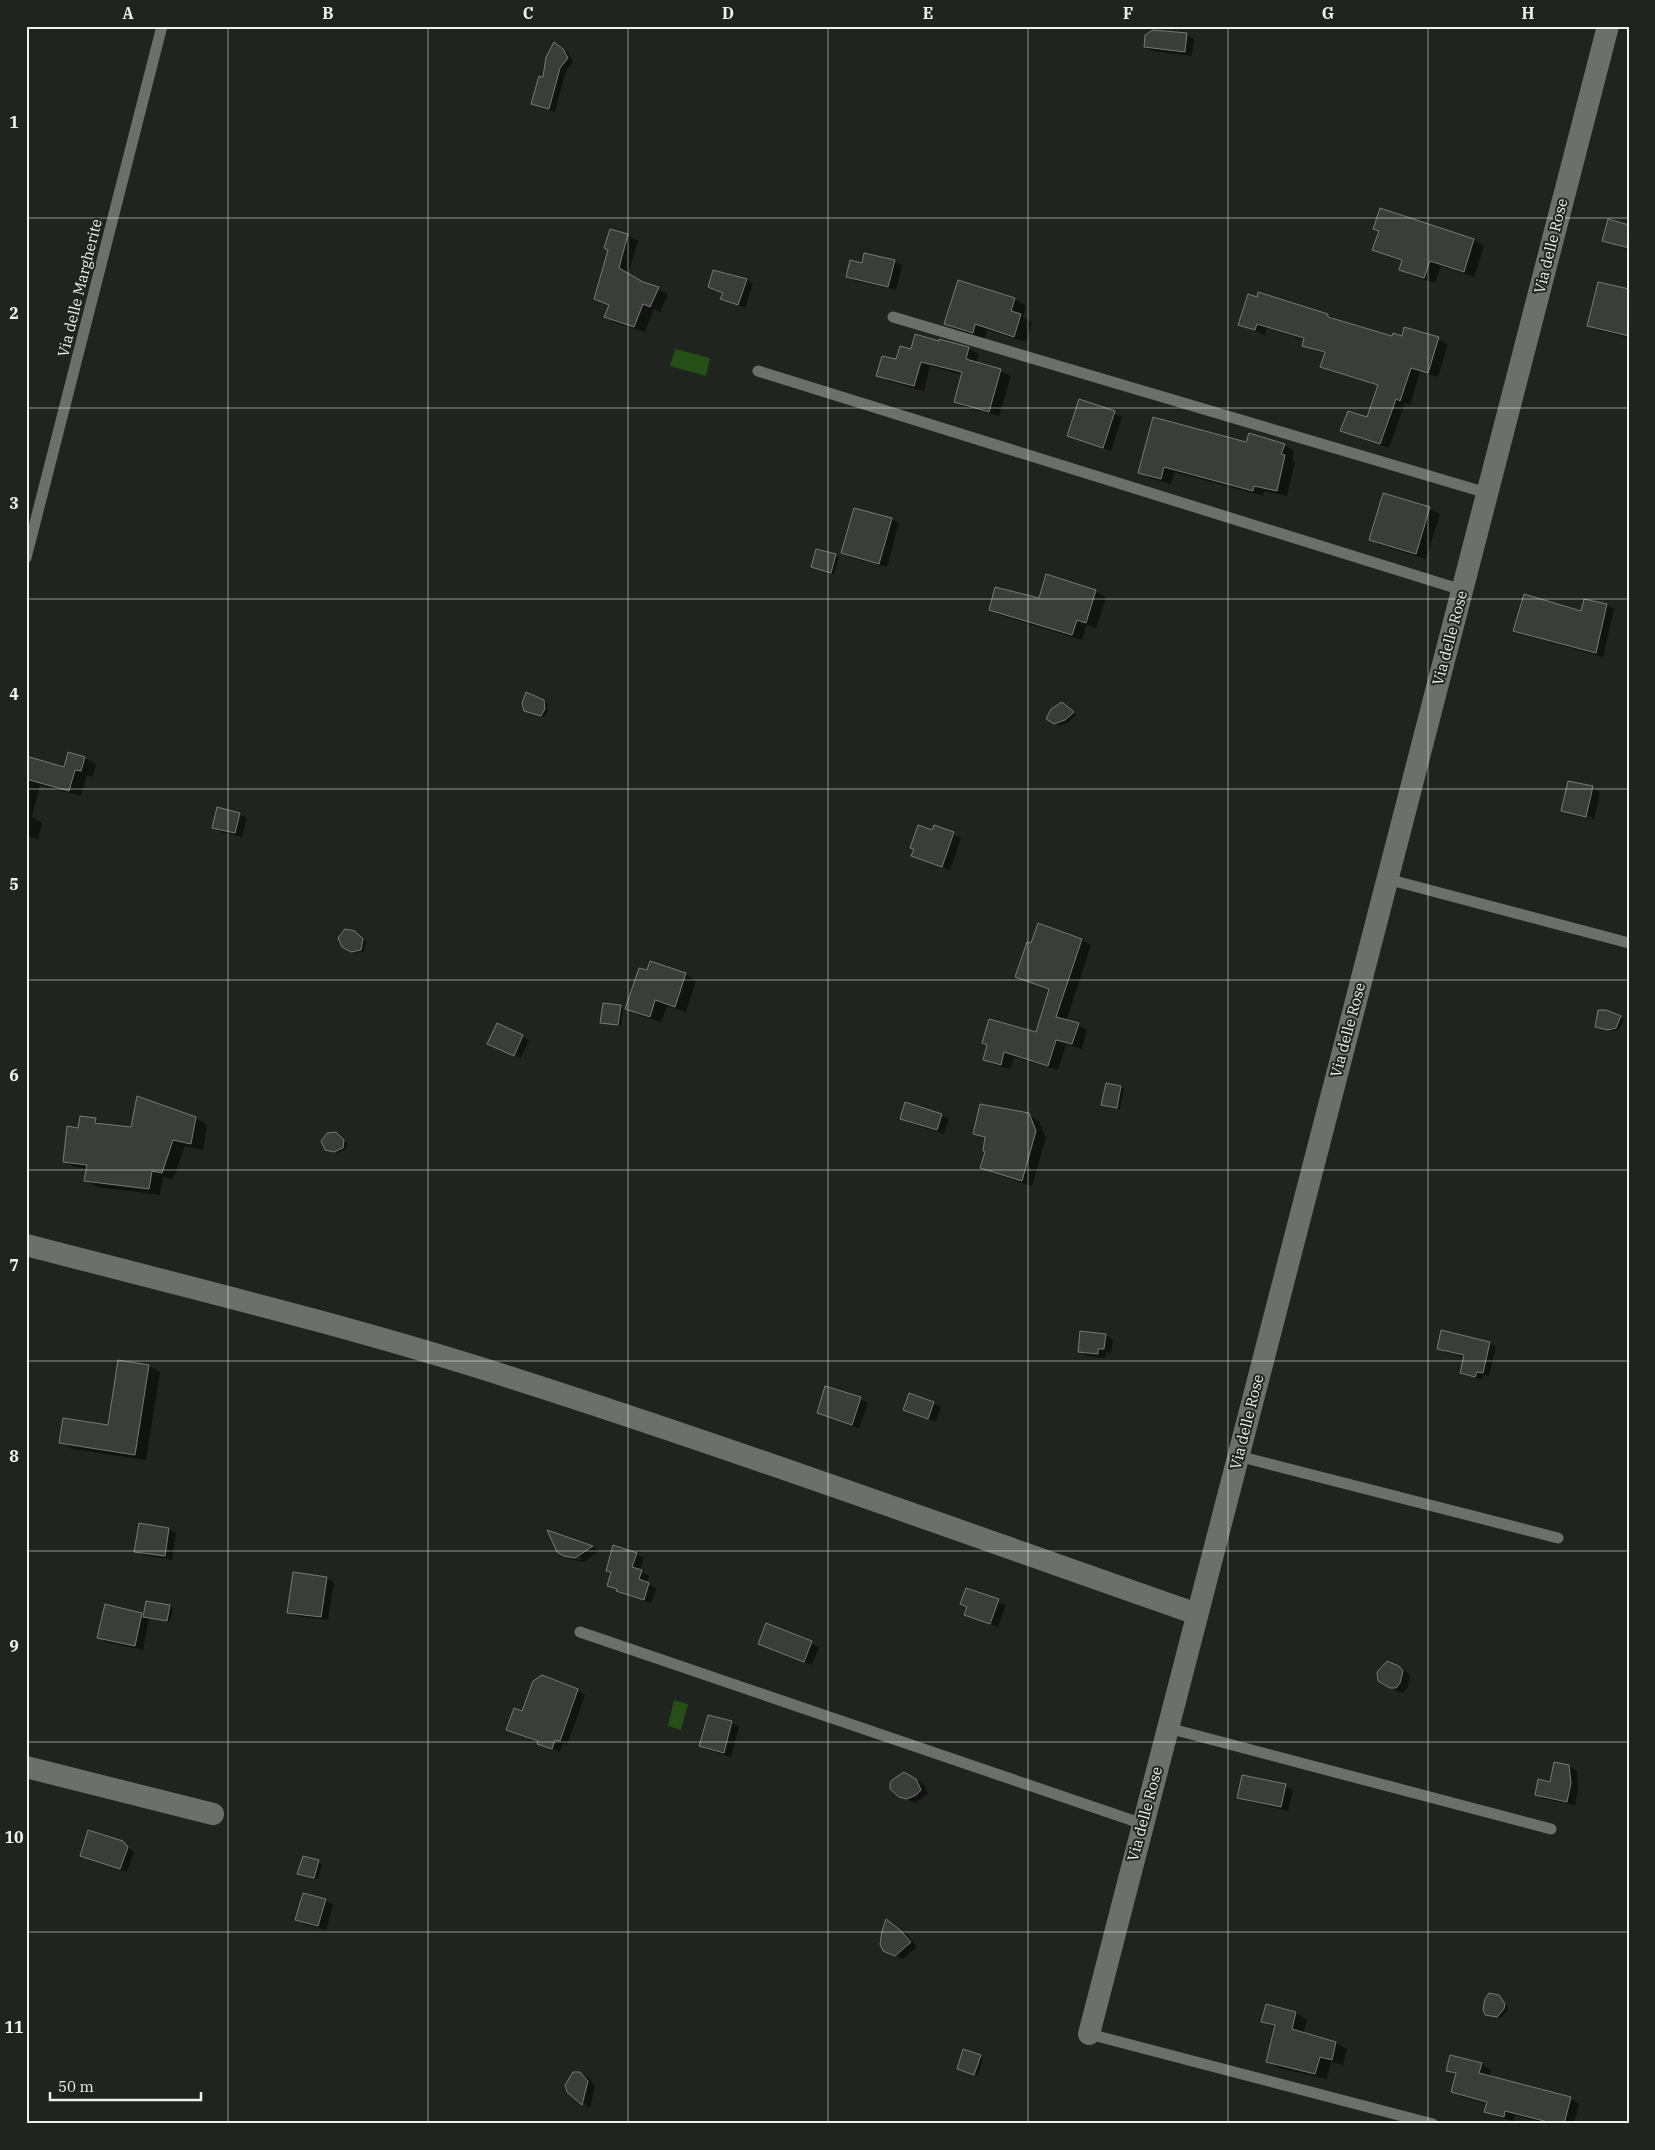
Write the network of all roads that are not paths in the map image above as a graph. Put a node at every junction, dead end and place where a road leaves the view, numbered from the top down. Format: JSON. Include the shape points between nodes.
{"nodes":[{"id":1,"x":162,"y":26,"type":"edge"},
{"id":2,"x":1608,"y":26,"type":"edge"},
{"id":3,"x":893,"y":317,"type":"dead end"},
{"id":4,"x":758,"y":371,"type":"dead end"},
{"id":5,"x":1487,"y":493,"type":"junction"},
{"id":6,"x":26,"y":558,"type":"edge"},
{"id":7,"x":1462,"y":590,"type":"junction"},
{"id":8,"x":1387,"y":879,"type":"junction"},
{"id":9,"x":1629,"y":943,"type":"edge"},
{"id":10,"x":26,"y":1245,"type":"edge"},
{"id":11,"x":1238,"y":1456,"type":"junction"},
{"id":12,"x":1558,"y":1538,"type":"dead end"},
{"id":13,"x":1197,"y":1614,"type":"junction"},
{"id":14,"x":580,"y":1632,"type":"dead end"},
{"id":15,"x":1168,"y":1728,"type":"junction"},
{"id":16,"x":26,"y":1767,"type":"edge"},
{"id":17,"x":213,"y":1814,"type":"dead end"},
{"id":18,"x":1143,"y":1824,"type":"junction"},
{"id":19,"x":1551,"y":1829,"type":"dead end"},
{"id":20,"x":1088,"y":2034,"type":"joint"},
{"id":21,"x":1434,"y":2124,"type":"edge"}],
"edges":[{"from":1,"to":6,"type":"lane","name":"Via delle Margherite"},
{"from":2,"to":5,"type":"street","name":"Via delle Rose"},
{"from":3,"to":5,"type":"lane"},
{"from":4,"to":7,"type":"lane"},
{"from":5,"to":7,"type":"street","name":"Via delle Rose"},
{"from":7,"to":8,"type":"street","name":"Via delle Rose"},
{"from":8,"to":9,"type":"lane"},
{"from":8,"to":11,"type":"street","name":"Via delle Rose"},
{"from":10,"to":13,"type":"street","via":[[330,1324],[508,1376]]},
{"from":11,"to":12,"type":"lane"},
{"from":11,"to":13,"type":"street","name":"Via delle Rose"},
{"from":13,"to":15,"type":"street","name":"Via delle Rose"},
{"from":14,"to":18,"type":"lane"},
{"from":15,"to":18,"type":"street","name":"Via delle Rose"},
{"from":15,"to":19,"type":"lane"},
{"from":16,"to":17,"type":"street"},
{"from":18,"to":20,"type":"street","name":"Via delle Rose"},
{"from":20,"to":21,"type":"lane"}]}
